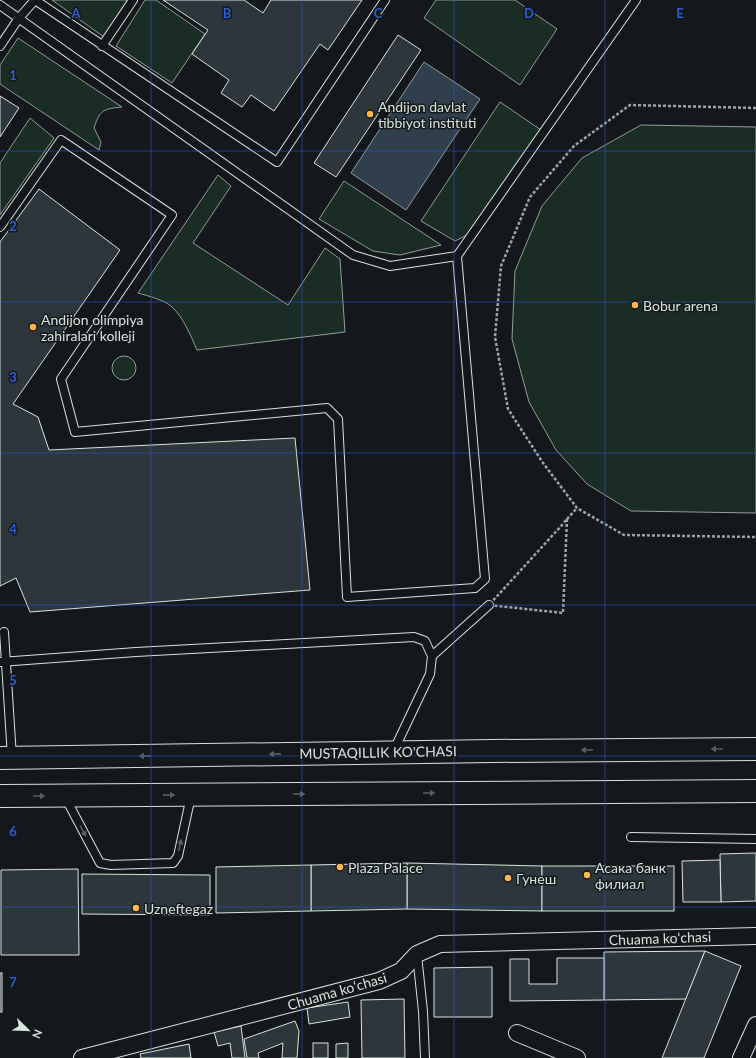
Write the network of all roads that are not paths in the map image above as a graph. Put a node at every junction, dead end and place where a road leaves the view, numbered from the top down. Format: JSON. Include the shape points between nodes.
{"nodes":[{"id":1,"x":34,"y":0,"type":"edge"},
{"id":2,"x":133,"y":0,"type":"edge"},
{"id":3,"x":385,"y":0,"type":"edge"},
{"id":4,"x":636,"y":0,"type":"edge"},
{"id":5,"x":0,"y":5,"type":"edge"},
{"id":6,"x":19,"y":18,"type":"junction"},
{"id":7,"x":0,"y":46,"type":"edge"},
{"id":8,"x":102,"y":46,"type":"junction"},
{"id":9,"x":0,"y":227,"type":"edge"},
{"id":10,"x":457,"y":256,"type":"junction"},
{"id":11,"x":489,"y":604,"type":"road end"},
{"id":12,"x":4,"y":632,"type":"dead end"},
{"id":13,"x":432,"y":656,"type":"junction"},
{"id":14,"x":3,"y":661,"type":"edge"},
{"id":15,"x":756,"y":749,"type":"edge"},
{"id":16,"x":392,"y":752,"type":"junction"},
{"id":17,"x":6,"y":758,"type":"edge"},
{"id":18,"x":756,"y":790,"type":"edge"},
{"id":19,"x":191,"y":795,"type":"junction"},
{"id":20,"x":0,"y":796,"type":"edge"},
{"id":21,"x":64,"y":796,"type":"junction"},
{"id":22,"x":631,"y":837,"type":"dead end"},
{"id":23,"x":756,"y":840,"type":"edge"},
{"id":24,"x":756,"y":936,"type":"edge"},
{"id":25,"x":417,"y":954,"type":"junction"},
{"id":26,"x":756,"y":1025,"type":"edge"},
{"id":27,"x":517,"y":1033,"type":"dead end"},
{"id":28,"x":82,"y":1058,"type":"edge"},
{"id":29,"x":425,"y":1058,"type":"edge"},
{"id":30,"x":578,"y":1058,"type":"edge"},
{"id":31,"x":741,"y":1058,"type":"edge"}],
"edges":[{"from":1,"to":6,"type":"lane"},
{"from":1,"to":8,"type":"lane"},
{"from":2,"to":8,"type":"lane"},
{"from":3,"to":8,"type":"lane","via":[[278,162]]},
{"from":4,"to":10,"type":"lane"},
{"from":5,"to":6,"type":"lane"},
{"from":6,"to":7,"type":"lane"},
{"from":6,"to":10,"type":"lane","via":[[353,255],[390,266]]},
{"from":9,"to":10,"type":"lane","via":[[61,140],[172,215],[61,379],[76,432],[327,408],[338,419],[347,597],[475,588],[485,580]]},
{"from":11,"to":13,"type":"lane"},
{"from":12,"to":14,"type":"lane"},
{"from":13,"to":14,"type":"lane","via":[[425,641],[414,637]]},
{"from":13,"to":16,"type":"lane","via":[[430,674]]},
{"from":14,"to":17,"type":"lane"},
{"from":15,"to":16,"type":"main road","name":"MUSTAQILLIK KO'CHASI","one_way":true},
{"from":16,"to":17,"type":"main road","name":"MUSTAQILLIK KO'CHASI","one_way":true},
{"from":19,"to":18,"type":"main road","one_way":true},
{"from":21,"to":19,"type":"main road","one_way":true},
{"from":21,"to":19,"type":"lane","one_way":true,"via":[[100,864],[111,865],[173,863],[178,856]]},
{"from":20,"to":21,"type":"main road","one_way":true},
{"from":22,"to":23,"type":"lane"},
{"from":24,"to":25,"type":"street","name":"Chuama koʻchasi","via":[[440,944]]},
{"from":25,"to":28,"type":"street","name":"Chuama koʻchasi","via":[[401,971],[379,981]]},
{"from":25,"to":29,"type":"lane"},
{"from":26,"to":31,"type":"street"},
{"from":27,"to":30,"type":"street"}]}
